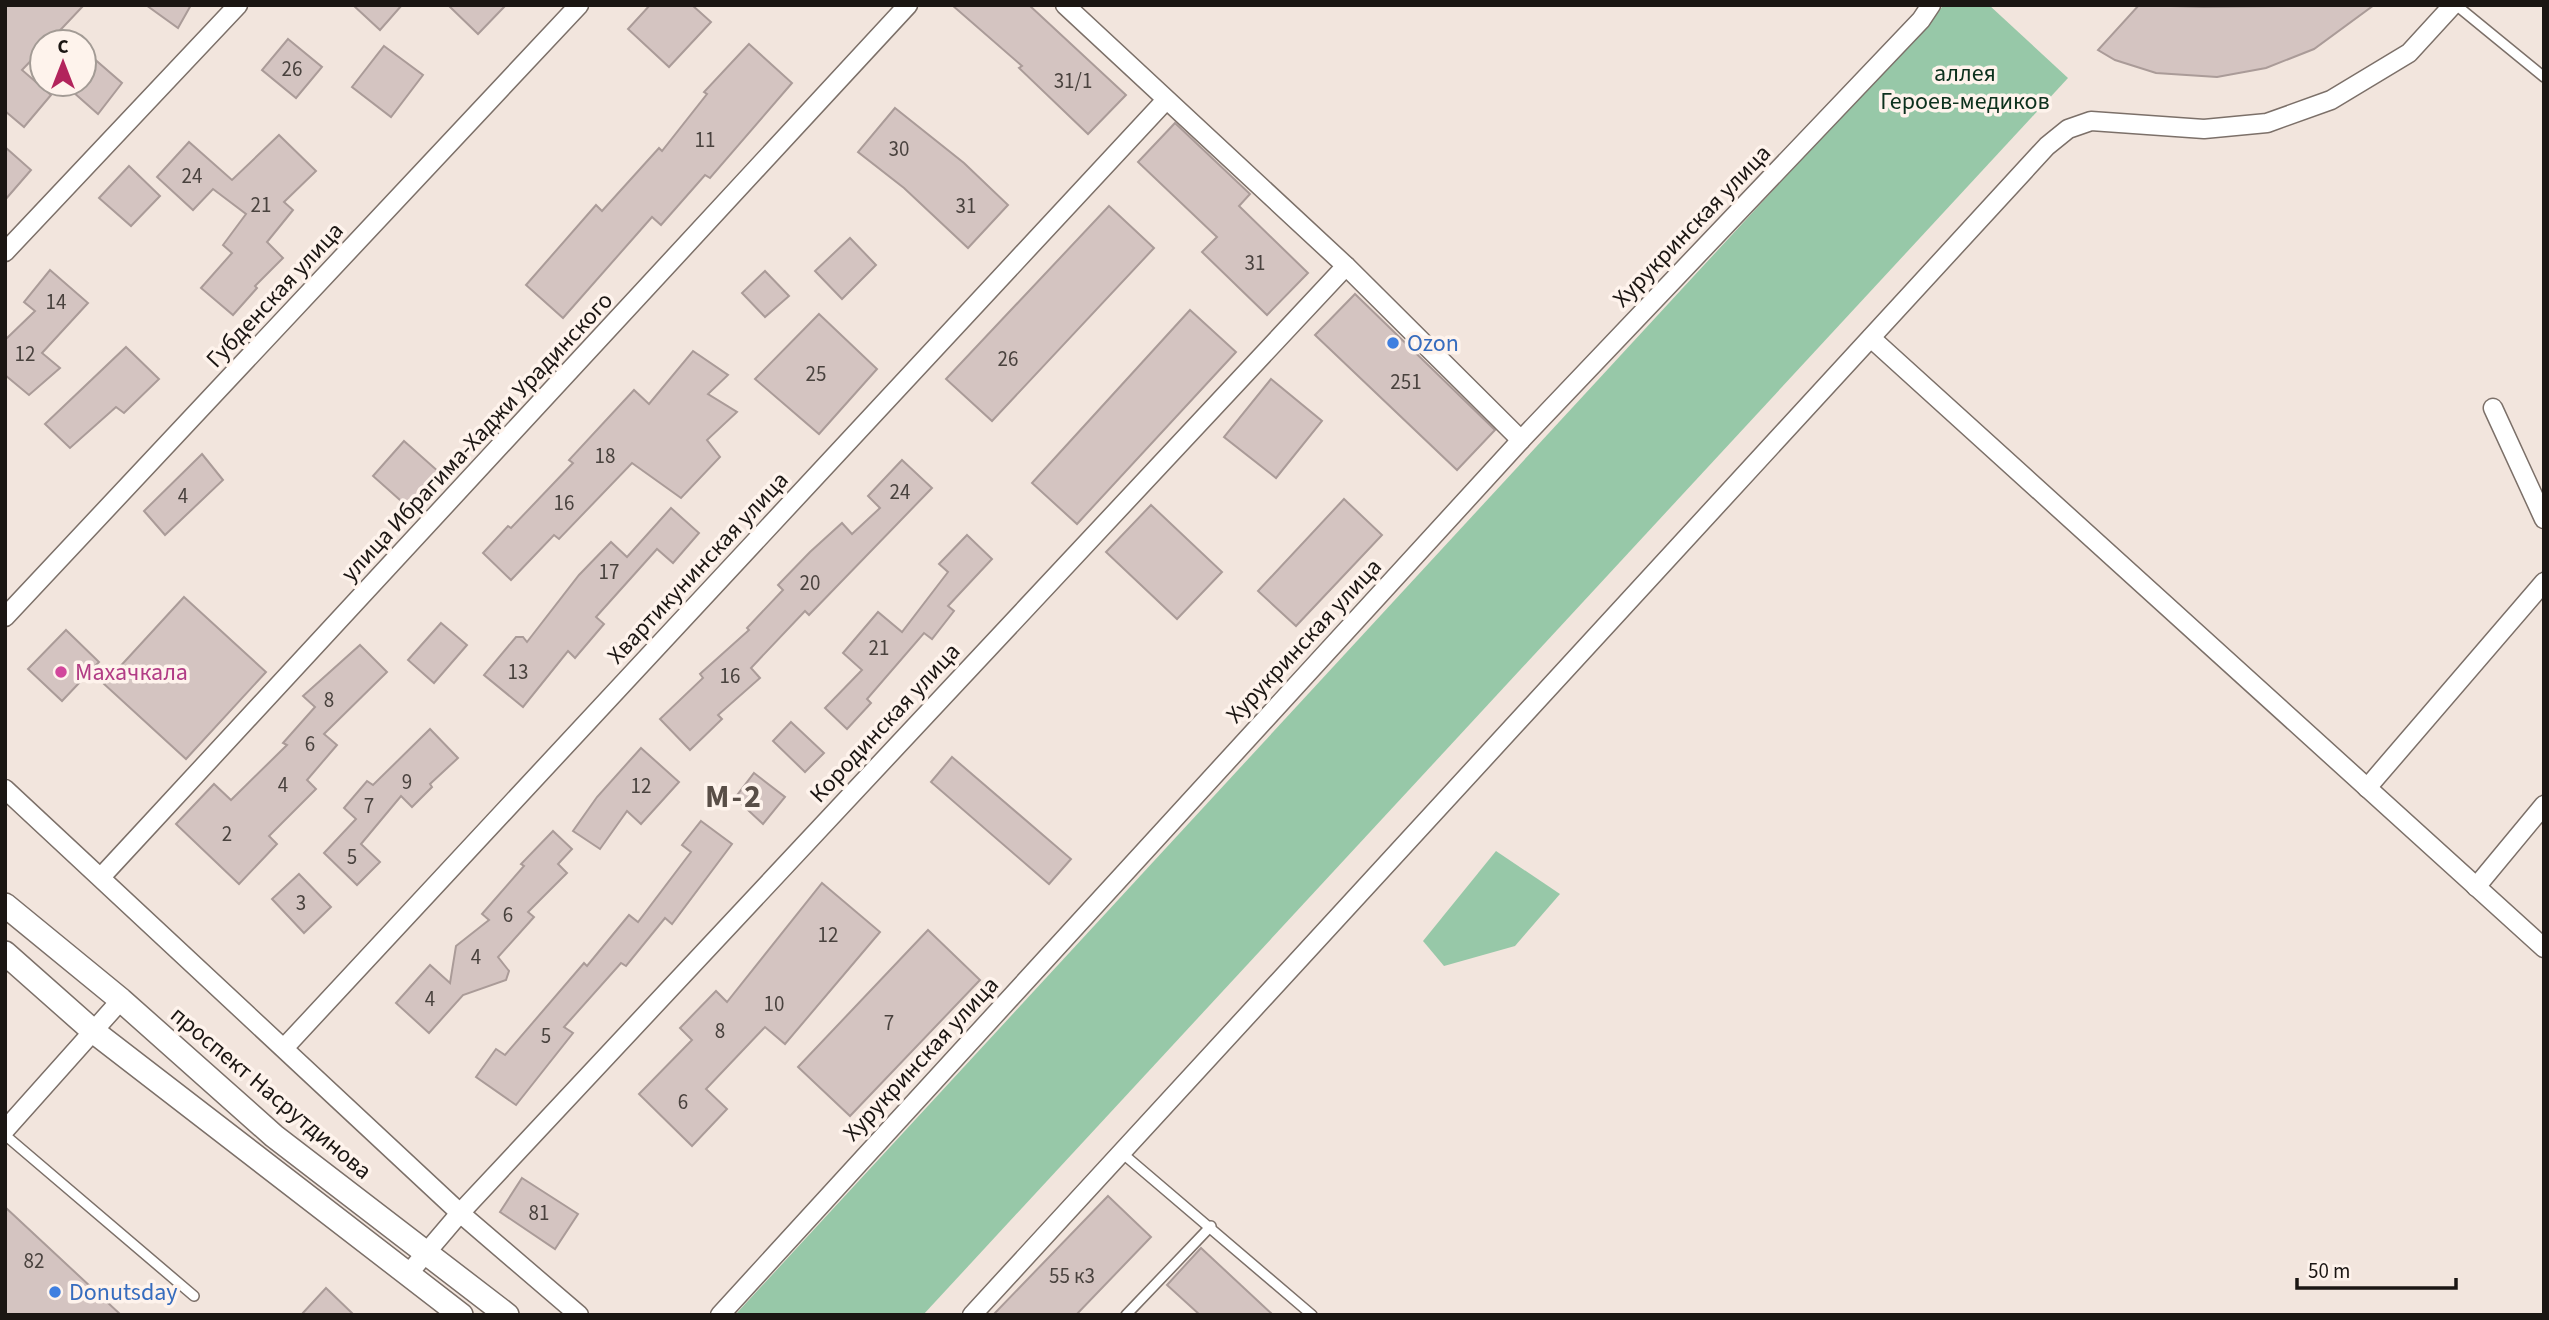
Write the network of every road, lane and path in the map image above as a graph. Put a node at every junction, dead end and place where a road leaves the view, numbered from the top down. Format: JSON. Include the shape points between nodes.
{"nodes":[{"id":1,"x":239,"y":5,"type":"edge"},
{"id":2,"x":579,"y":5,"type":"edge"},
{"id":3,"x":908,"y":5,"type":"edge"},
{"id":4,"x":1065,"y":5,"type":"edge"},
{"id":5,"x":1931,"y":5,"type":"edge"},
{"id":6,"x":2454,"y":5,"type":"edge"},
{"id":7,"x":2544,"y":77,"type":"edge"},
{"id":8,"x":1165,"y":101,"type":"junction"},
{"id":9,"x":5,"y":252,"type":"edge"},
{"id":10,"x":1346,"y":266,"type":"junction"},
{"id":11,"x":1871,"y":338,"type":"junction"},
{"id":12,"x":2493,"y":408,"type":"dead end"},
{"id":13,"x":1521,"y":440,"type":"junction"},
{"id":14,"x":2544,"y":519,"type":"edge"},
{"id":15,"x":2544,"y":582,"type":"edge"},
{"id":16,"x":5,"y":617,"type":"edge"},
{"id":17,"x":2367,"y":788,"type":"junction"},
{"id":18,"x":5,"y":789,"type":"edge"},
{"id":19,"x":2544,"y":805,"type":"edge"},
{"id":20,"x":102,"y":876,"type":"junction"},
{"id":21,"x":2476,"y":887,"type":"junction"},
{"id":22,"x":5,"y":905,"type":"edge"},
{"id":23,"x":2544,"y":948,"type":"edge"},
{"id":24,"x":5,"y":953,"type":"edge"},
{"id":25,"x":121,"y":1000,"type":"junction"},
{"id":26,"x":93,"y":1031,"type":"junction"},
{"id":27,"x":284,"y":1048,"type":"junction"},
{"id":28,"x":5,"y":1130,"type":"edge"},
{"id":29,"x":5,"y":1135,"type":"edge"},
{"id":30,"x":1122,"y":1153,"type":"junction"},
{"id":31,"x":460,"y":1213,"type":"junction"},
{"id":32,"x":1211,"y":1226,"type":"junction"},
{"id":33,"x":427,"y":1254,"type":"junction"},
{"id":34,"x":408,"y":1274,"type":"junction"},
{"id":35,"x":194,"y":1296,"type":"dead end"},
{"id":36,"x":461,"y":1315,"type":"edge"},
{"id":37,"x":507,"y":1315,"type":"edge"},
{"id":38,"x":579,"y":1315,"type":"edge"},
{"id":39,"x":720,"y":1315,"type":"edge"},
{"id":40,"x":972,"y":1315,"type":"edge"},
{"id":41,"x":1126,"y":1315,"type":"edge"},
{"id":42,"x":1312,"y":1315,"type":"edge"}],
"edges":[{"from":1,"to":9,"type":"street"},
{"from":2,"to":16,"type":"street","name":"Губденская улица"},
{"from":3,"to":20,"type":"street","name":"улица Ибрагима-Хаджи Урадинского"},
{"from":4,"to":8,"type":"street"},
{"from":5,"to":13,"type":"street","name":"Хурукринская улица"},
{"from":6,"to":7,"type":"lane"},
{"from":6,"to":11,"type":"street","via":[[2409,53],[2331,100],[2267,123],[2204,129],[2091,121],[2068,129],[2047,146]]},
{"from":8,"to":10,"type":"street"},
{"from":8,"to":27,"type":"street","name":"Хвартикунинская улица"},
{"from":10,"to":13,"type":"street"},
{"from":10,"to":31,"type":"street","name":"Кородинская улица"},
{"from":11,"to":17,"type":"street"},
{"from":11,"to":30,"type":"street"},
{"from":12,"to":14,"type":"street"},
{"from":13,"to":39,"type":"street","name":"Хурукринская улица"},
{"from":15,"to":17,"type":"street"},
{"from":17,"to":21,"type":"street"},
{"from":18,"to":20,"type":"street"},
{"from":19,"to":21,"type":"street"},
{"from":20,"to":27,"type":"street"},
{"from":21,"to":23,"type":"street"},
{"from":22,"to":25,"type":"main road","name":"проспект Насрутдинова"},
{"from":24,"to":26,"type":"main road"},
{"from":25,"to":26,"type":"street"},
{"from":25,"to":33,"type":"main road","name":"проспект Насрутдинова","via":[[274,1136]]},
{"from":26,"to":28,"type":"street"},
{"from":26,"to":34,"type":"main road"},
{"from":27,"to":31,"type":"street"},
{"from":29,"to":35,"type":"lane"},
{"from":30,"to":32,"type":"lane"},
{"from":30,"to":40,"type":"street"},
{"from":31,"to":33,"type":"street","name":"Кородинская улица"},
{"from":31,"to":38,"type":"street"},
{"from":32,"to":41,"type":"lane"},
{"from":32,"to":42,"type":"lane"},
{"from":33,"to":34,"type":"street","name":"Кородинская улица"},
{"from":33,"to":37,"type":"main road","name":"проспект Насрутдинова"},
{"from":34,"to":36,"type":"main road"}]}
